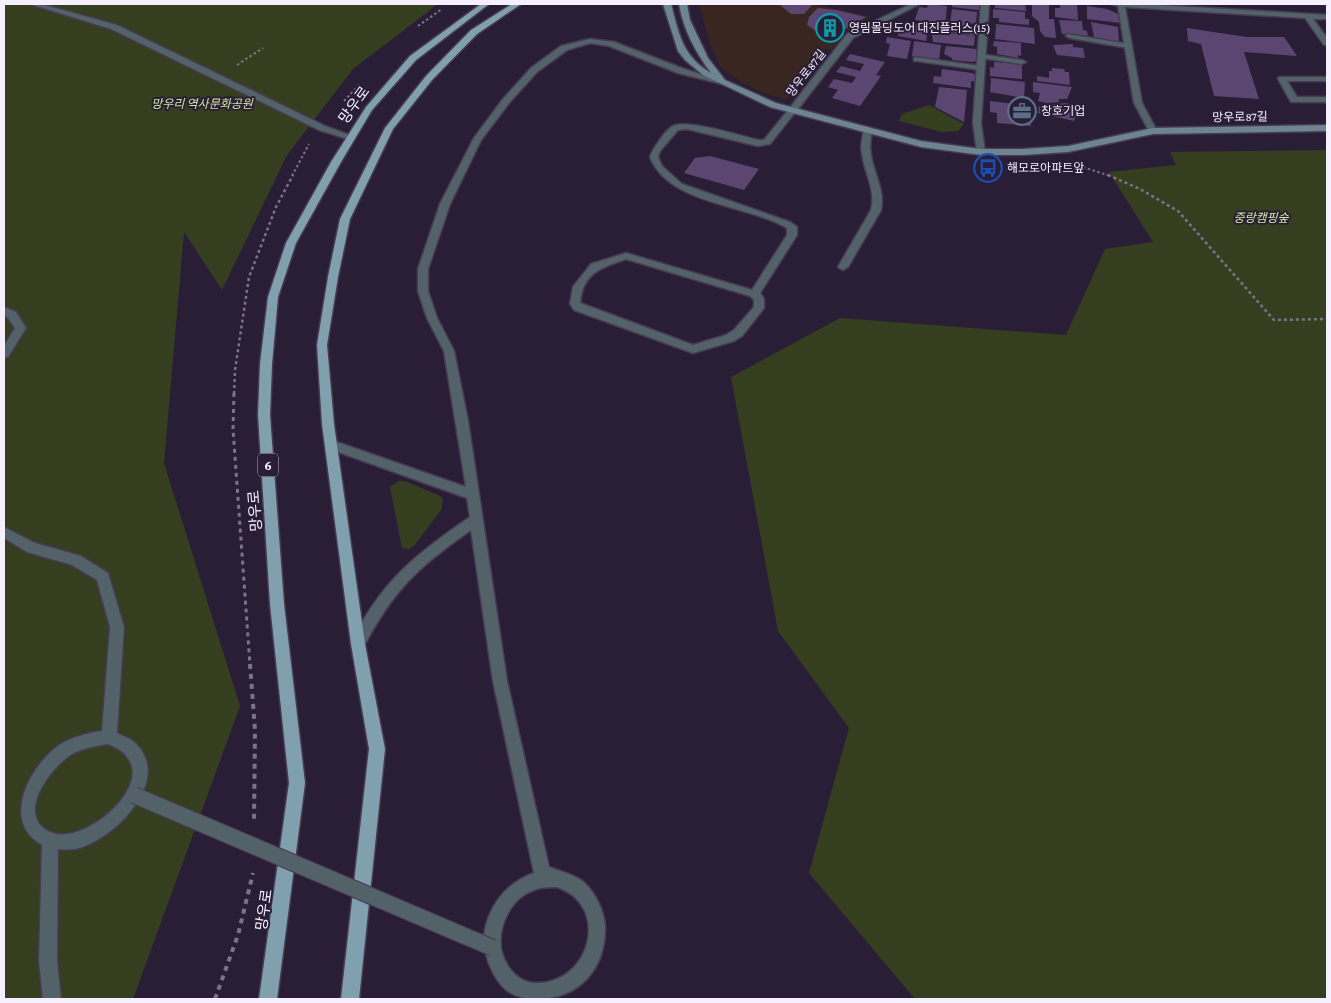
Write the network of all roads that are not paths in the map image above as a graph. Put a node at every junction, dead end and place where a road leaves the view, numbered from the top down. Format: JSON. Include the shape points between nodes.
{"nodes":[{"id":1,"x":34,"y":4,"type":"edge"},
{"id":2,"x":485,"y":4,"type":"edge"},
{"id":3,"x":517,"y":4,"type":"edge"},
{"id":4,"x":667,"y":4,"type":"edge"},
{"id":5,"x":683,"y":4,"type":"edge"},
{"id":6,"x":916,"y":4,"type":"edge"},
{"id":7,"x":985,"y":4,"type":"edge"},
{"id":8,"x":1118,"y":4,"type":"edge"},
{"id":9,"x":1308,"y":16,"type":"junction"},
{"id":10,"x":1327,"y":16,"type":"edge"},
{"id":11,"x":937,"y":28,"type":"dead end"},
{"id":12,"x":983,"y":34,"type":"junction"},
{"id":13,"x":1324,"y":34,"type":"edge"},
{"id":14,"x":1070,"y":36,"type":"dead end"},
{"id":15,"x":1327,"y":43,"type":"edge"},
{"id":16,"x":1128,"y":46,"type":"junction"},
{"id":17,"x":982,"y":56,"type":"junction"},
{"id":18,"x":917,"y":59,"type":"dead end"},
{"id":19,"x":1022,"y":62,"type":"dead end"},
{"id":20,"x":981,"y":68,"type":"junction"},
{"id":21,"x":1327,"y":79,"type":"edge"},
{"id":22,"x":722,"y":82,"type":"junction"},
{"id":23,"x":1327,"y":100,"type":"edge"},
{"id":24,"x":792,"y":111,"type":"junction"},
{"id":25,"x":1327,"y":128,"type":"edge"},
{"id":26,"x":868,"y":130,"type":"junction"},
{"id":27,"x":1153,"y":131,"type":"junction"},
{"id":28,"x":351,"y":137,"type":"junction"},
{"id":29,"x":981,"y":152,"type":"junction"},
{"id":30,"x":843,"y":267,"type":"dead end"},
{"id":31,"x":754,"y":294,"type":"junction"},
{"id":32,"x":4,"y":311,"type":"edge"},
{"id":33,"x":4,"y":354,"type":"edge"},
{"id":34,"x":331,"y":445,"type":"junction"},
{"id":35,"x":473,"y":495,"type":"junction"},
{"id":36,"x":476,"y":519,"type":"junction"},
{"id":37,"x":4,"y":532,"type":"edge"},
{"id":38,"x":358,"y":644,"type":"junction"},
{"id":39,"x":110,"y":738,"type":"junction"},
{"id":40,"x":134,"y":795,"type":"junction"},
{"id":41,"x":50,"y":840,"type":"junction"},
{"id":42,"x":557,"y":879,"type":"junction"},
{"id":43,"x":493,"y":948,"type":"junction"},
{"id":44,"x":557,"y":996,"type":"edge"},
{"id":45,"x":52,"y":999,"type":"edge"},
{"id":46,"x":268,"y":999,"type":"edge"},
{"id":47,"x":350,"y":999,"type":"edge"}],
"edges":[{"from":1,"to":28,"type":"street","via":[[114,27],[322,128]]},
{"from":2,"to":28,"type":"main road","name":"망우로","number":"6","via":[[414,58],[369,109]]},
{"from":3,"to":34,"type":"main road","via":[[474,32],[428,78],[390,128],[345,219],[322,345]]},
{"from":4,"to":22,"type":"street","name":"망우로87길","via":[[679,48],[699,71]]},
{"from":5,"to":22,"type":"street","name":"망우로87길","via":[[686,20],[704,58]]},
{"from":6,"to":24,"type":"street","name":"망우로87길","via":[[850,36]]},
{"from":7,"to":12,"type":"street"},
{"from":8,"to":9,"type":"street"},
{"from":8,"to":16,"type":"street"},
{"from":9,"to":10,"type":"street"},
{"from":9,"to":13,"type":"street"},
{"from":11,"to":12,"type":"street"},
{"from":12,"to":17,"type":"street"},
{"from":13,"to":15,"type":"street"},
{"from":14,"to":16,"type":"street"},
{"from":16,"to":27,"type":"street","via":[[1138,103]]},
{"from":17,"to":19,"type":"street"},
{"from":17,"to":20,"type":"street"},
{"from":18,"to":20,"type":"street"},
{"from":20,"to":29,"type":"street","via":[[977,123]]},
{"from":21,"to":23,"type":"street","via":[[1282,79],[1294,100]]},
{"from":22,"to":24,"type":"street","name":"망우로87길","via":[[756,99]]},
{"from":22,"to":35,"type":"street","via":[[681,71],[611,44],[590,41],[573,44],[534,70],[477,140],[445,204],[423,269],[423,291],[449,351]]},
{"from":24,"to":26,"type":"street","name":"망우로87길"},
{"from":24,"to":31,"type":"street","via":[[767,142],[758,143],[681,126],[671,132],[654,157],[658,167],[679,186],[792,227],[792,235]]},
{"from":25,"to":27,"type":"street","name":"망우로87길"},
{"from":26,"to":29,"type":"street","name":"망우로87길","via":[[922,144]]},
{"from":26,"to":30,"type":"street","via":[[866,154],[879,194],[878,202]]},
{"from":27,"to":29,"type":"street","name":"망우로87길","via":[[1068,149]]},
{"from":28,"to":46,"type":"main road","name":"망우로","number":"6","via":[[291,244],[273,297],[266,364],[264,415],[277,604],[297,783]]},
{"from":31,"to":31,"type":"street","via":[[626,256],[590,270],[578,287],[575,299],[578,307],[693,349],[738,333],[759,308],[759,300]]},
{"from":32,"to":33,"type":"street","via":[[12,315],[21,328]]},
{"from":34,"to":35,"type":"street"},
{"from":34,"to":38,"type":"main road"},
{"from":35,"to":36,"type":"street"},
{"from":36,"to":38,"type":"street","via":[[403,576],[375,612]]},
{"from":36,"to":42,"type":"street","via":[[500,681],[542,872]]},
{"from":37,"to":39,"type":"street","via":[[32,548],[76,560],[103,577],[117,627]]},
{"from":38,"to":47,"type":"main road","via":[[377,749]]},
{"from":39,"to":40,"type":"street","via":[[124,742],[134,751],[139,764],[139,780]]},
{"from":39,"to":41,"type":"street","via":[[84,742],[58,756],[43,770],[28,805],[30,820],[37,833]]},
{"from":40,"to":41,"type":"street","via":[[121,814],[87,838],[68,842]]},
{"from":40,"to":43,"type":"street","bridge":true},
{"from":41,"to":45,"type":"street","via":[[48,962]]},
{"from":42,"to":43,"type":"street","via":[[524,885],[510,896],[493,929]]},
{"from":42,"to":44,"type":"street","via":[[573,885],[586,897],[595,913],[598,932],[595,951],[585,970]]},
{"from":43,"to":44,"type":"street","via":[[497,965],[507,980],[521,990]]}]}
